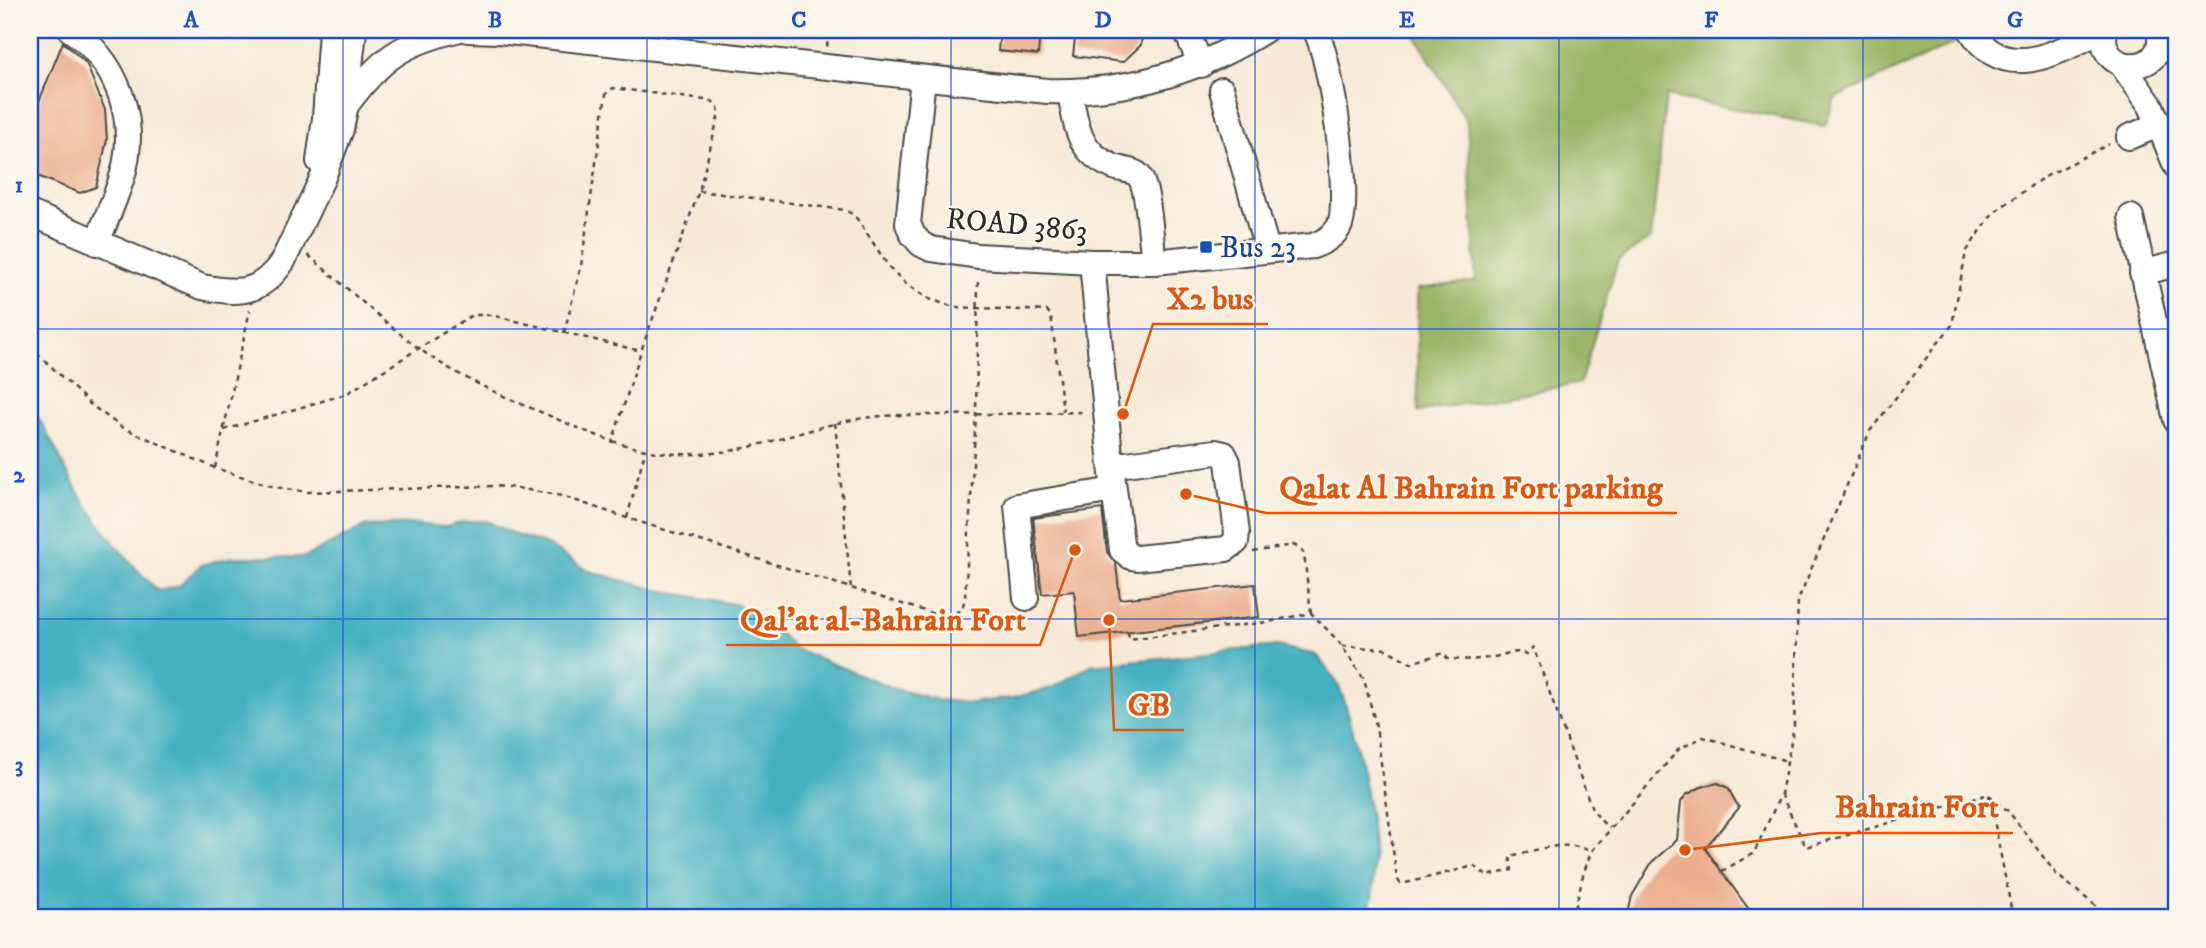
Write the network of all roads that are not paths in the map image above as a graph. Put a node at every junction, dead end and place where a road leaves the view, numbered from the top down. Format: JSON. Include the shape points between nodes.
{"nodes":[{"id":1,"x":71,"y":30,"type":"edge"},
{"id":2,"x":331,"y":30,"type":"edge"},
{"id":3,"x":354,"y":30,"type":"edge"},
{"id":4,"x":456,"y":30,"type":"edge"},
{"id":5,"x":468,"y":30,"type":"edge"},
{"id":6,"x":497,"y":30,"type":"edge"},
{"id":7,"x":1186,"y":30,"type":"edge"},
{"id":8,"x":1265,"y":30,"type":"edge"},
{"id":9,"x":1315,"y":30,"type":"edge"},
{"id":10,"x":1971,"y":30,"type":"edge"},
{"id":11,"x":2103,"y":30,"type":"edge"},
{"id":12,"x":2162,"y":47,"type":"edge"},
{"id":13,"x":2057,"y":54,"type":"junction"},
{"id":14,"x":2117,"y":61,"type":"junction"},
{"id":15,"x":1201,"y":65,"type":"junction"},
{"id":16,"x":923,"y":78,"type":"junction"},
{"id":17,"x":1222,"y":90,"type":"dead end"},
{"id":18,"x":1070,"y":92,"type":"junction"},
{"id":19,"x":346,"y":104,"type":"junction"},
{"id":20,"x":2161,"y":124,"type":"junction"},
{"id":21,"x":2129,"y":137,"type":"road end"},
{"id":22,"x":2176,"y":166,"type":"edge"},
{"id":23,"x":311,"y":200,"type":"junction"},
{"id":24,"x":30,"y":213,"type":"edge"},
{"id":25,"x":2131,"y":217,"type":"dead end"},
{"id":26,"x":97,"y":243,"type":"junction"},
{"id":27,"x":1267,"y":249,"type":"junction"},
{"id":28,"x":1092,"y":262,"type":"junction"},
{"id":29,"x":1154,"y":262,"type":"junction"},
{"id":30,"x":2176,"y":264,"type":"edge"},
{"id":31,"x":2142,"y":273,"type":"junction"},
{"id":32,"x":2167,"y":346,"type":"edge"},
{"id":33,"x":2176,"y":420,"type":"edge"},
{"id":34,"x":1112,"y":478,"type":"junction"},
{"id":35,"x":1027,"y":598,"type":"dead end"}],
"edges":[{"from":1,"to":26,"type":"street","via":[[103,60],[117,82],[126,118],[125,168]]},
{"from":2,"to":23,"type":"street","via":[[325,118]]},
{"from":3,"to":19,"type":"street"},
{"from":4,"to":19,"type":"street","via":[[427,37],[386,59]]},
{"from":5,"to":6,"type":"street"},
{"from":6,"to":16,"type":"street"},
{"from":7,"to":15,"type":"street"},
{"from":8,"to":15,"type":"street"},
{"from":9,"to":27,"type":"street","name":"ROAD 3863","via":[[1329,72],[1343,215],[1324,242]]},
{"from":10,"to":13,"type":"street","via":[[1993,53],[2013,60]]},
{"from":11,"to":13,"type":"street"},
{"from":11,"to":14,"type":"street","via":[[2104,44]]},
{"from":12,"to":14,"type":"street","via":[[2139,65]]},
{"from":12,"to":20,"type":"street","via":[[2155,89]]},
{"from":13,"to":14,"type":"street"},
{"from":14,"to":20,"type":"street","via":[[2143,92]]},
{"from":15,"to":18,"type":"street","via":[[1125,86]]},
{"from":16,"to":18,"type":"street"},
{"from":16,"to":28,"type":"street","name":"ROAD 3863","via":[[908,224],[921,244],[978,256]]},
{"from":17,"to":27,"type":"street"},
{"from":18,"to":29,"type":"street","via":[[1077,130],[1088,149],[1099,161],[1137,174],[1144,185]]},
{"from":19,"to":23,"type":"street","via":[[333,154]]},
{"from":20,"to":21,"type":"street"},
{"from":20,"to":22,"type":"street"},
{"from":23,"to":26,"type":"street","via":[[275,274],[246,291],[202,287]]},
{"from":24,"to":26,"type":"street"},
{"from":25,"to":31,"type":"street"},
{"from":27,"to":29,"type":"street","name":"ROAD 3863"},
{"from":28,"to":29,"type":"street","name":"ROAD 3863"},
{"from":28,"to":34,"type":"street"},
{"from":30,"to":31,"type":"street"},
{"from":31,"to":32,"type":"street"},
{"from":32,"to":33,"type":"street"},
{"from":34,"to":34,"type":"street","via":[[1215,452],[1224,454],[1236,542],[1230,548],[1131,557],[1122,550]]},
{"from":34,"to":35,"type":"street","via":[[1018,504]]}]}
